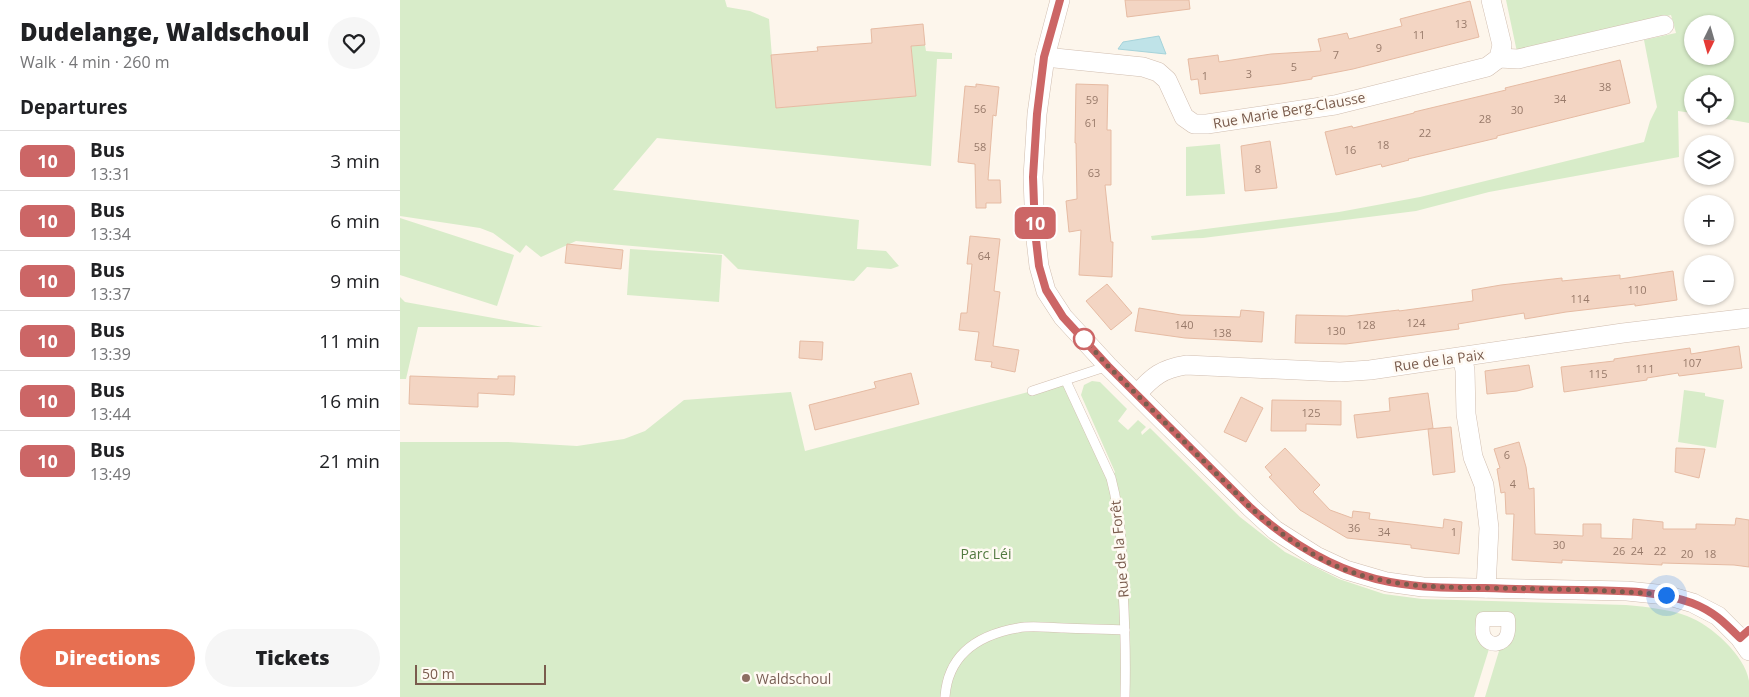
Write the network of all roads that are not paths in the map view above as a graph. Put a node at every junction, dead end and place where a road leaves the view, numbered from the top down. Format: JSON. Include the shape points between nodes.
{"nodes":[{"id":1,"x":1060,"y":0,"type":"edge"},
{"id":2,"x":1491,"y":0,"type":"edge"},
{"id":3,"x":1664,"y":25,"type":"dead end"},
{"id":4,"x":1044,"y":57,"type":"junction"},
{"id":5,"x":1499,"y":58,"type":"junction"},
{"id":6,"x":1749,"y":318,"type":"edge"},
{"id":7,"x":1462,"y":357,"type":"junction"},
{"id":8,"x":1108,"y":366,"type":"junction"},
{"id":9,"x":1066,"y":381,"type":"junction"},
{"id":10,"x":1032,"y":392,"type":"dead end"},
{"id":11,"x":1137,"y":394,"type":"junction"},
{"id":12,"x":1486,"y":588,"type":"junction"},
{"id":13,"x":1125,"y":630,"type":"junction"},
{"id":14,"x":1746,"y":640,"type":"edge"},
{"id":15,"x":945,"y":697,"type":"edge"},
{"id":16,"x":1125,"y":697,"type":"edge"}],
"edges":[{"from":1,"to":4,"type":"street"},
{"from":2,"to":5,"type":"street","via":[[1502,45]]},
{"from":3,"to":5,"type":"street","name":"Rue Marie Berg-Clausse","via":[[1518,59]]},
{"from":4,"to":5,"type":"street","name":"Rue Marie Berg-Clausse","via":[[1143,67],[1158,72],[1167,80],[1184,117],[1194,124],[1336,105],[1487,67]]},
{"from":4,"to":8,"type":"street","via":[[1033,177],[1039,266],[1046,290],[1063,317]]},
{"from":6,"to":7,"type":"street","name":"Rue de la Paix"},
{"from":7,"to":11,"type":"street","name":"Rue de la Paix","via":[[1340,372],[1186,365],[1158,374]]},
{"from":7,"to":12,"type":"street","via":[[1466,414],[1473,457],[1484,485],[1489,528]]},
{"from":8,"to":9,"type":"lane"},
{"from":8,"to":11,"type":"street"},
{"from":9,"to":10,"type":"lane"},
{"from":9,"to":13,"type":"lane","name":"Rue de la Forêt","via":[[1116,494]]},
{"from":11,"to":12,"type":"street","via":[[1275,530],[1316,556],[1346,570],[1388,582],[1423,587]]},
{"from":12,"to":14,"type":"street","via":[[1666,595],[1693,603],[1718,616]]},
{"from":13,"to":15,"type":"lane","via":[[1019,628],[984,638],[963,652],[951,668]]},
{"from":13,"to":16,"type":"lane","name":"Rue de la Forêt"}]}
